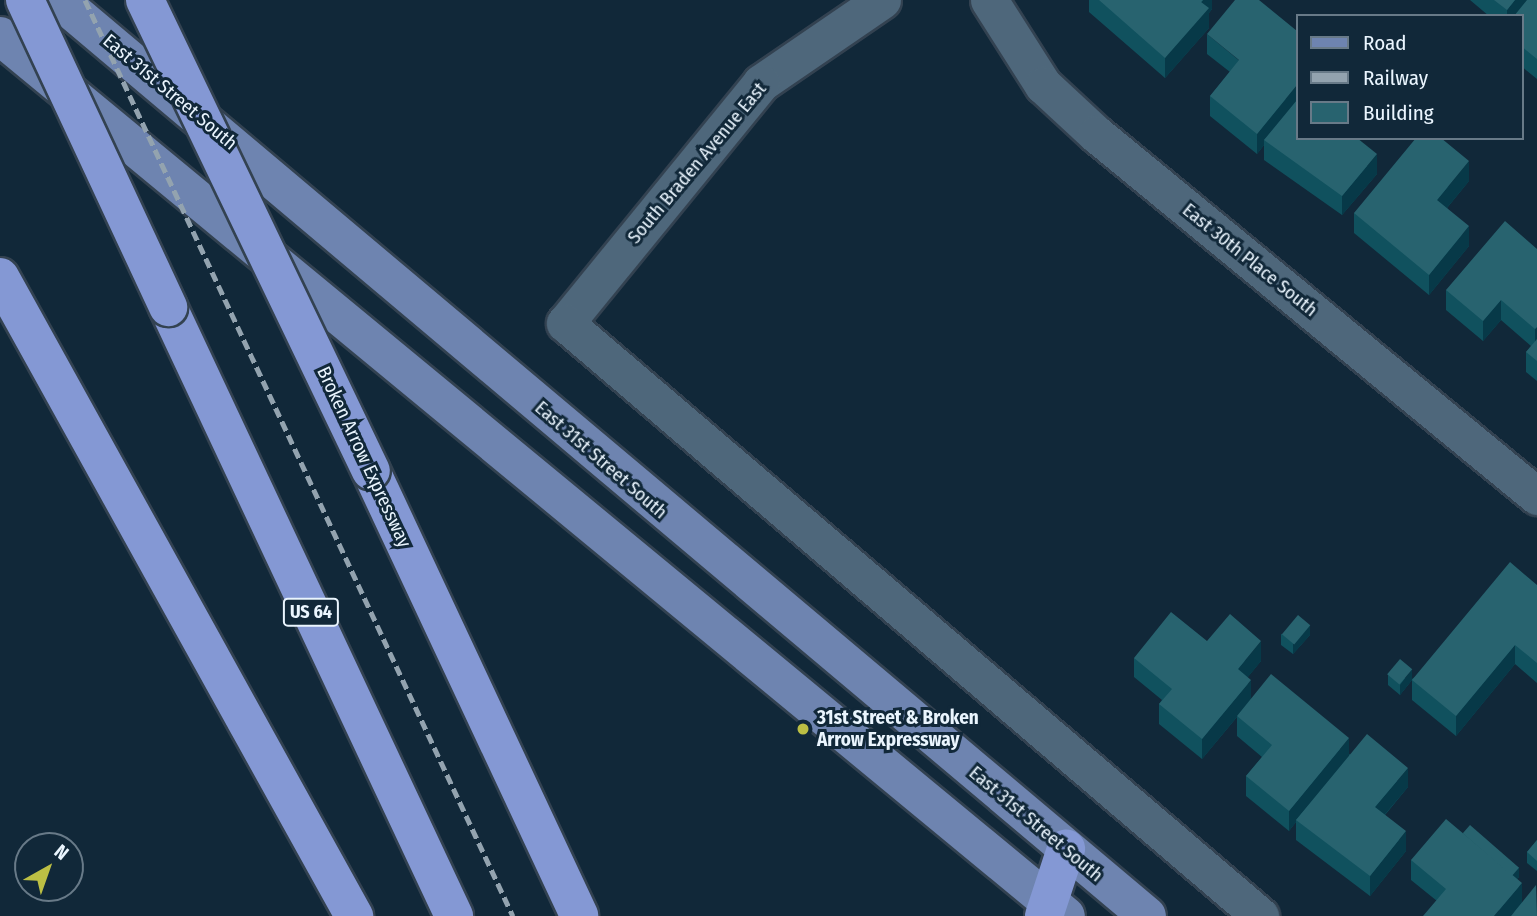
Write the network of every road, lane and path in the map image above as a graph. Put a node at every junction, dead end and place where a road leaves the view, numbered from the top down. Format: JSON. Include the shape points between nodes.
{"nodes":[{"id":1,"x":25,"y":0,"type":"edge"},
{"id":2,"x":59,"y":0,"type":"edge"},
{"id":3,"x":145,"y":0,"type":"edge"},
{"id":4,"x":882,"y":0,"type":"edge"},
{"id":5,"x":989,"y":0,"type":"edge"},
{"id":6,"x":0,"y":36,"type":"edge"},
{"id":7,"x":0,"y":277,"type":"edge"},
{"id":8,"x":1537,"y":496,"type":"edge"},
{"id":9,"x":1066,"y":849,"type":"junction"},
{"id":10,"x":1054,"y":912,"type":"edge"},
{"id":11,"x":354,"y":916,"type":"edge"},
{"id":12,"x":454,"y":916,"type":"edge"},
{"id":13,"x":579,"y":916,"type":"edge"},
{"id":14,"x":1147,"y":916,"type":"edge"},
{"id":15,"x":1260,"y":916,"type":"edge"}],
"edges":[{"from":1,"to":12,"type":"highway","number":"US 64","bridge":true},
{"from":2,"to":9,"type":"main road","name":"East 31st Street South"},
{"from":3,"to":13,"type":"highway","name":"Broken Arrow Expressway","bridge":true},
{"from":4,"to":15,"type":"street","name":"South Braden Avenue East","via":[[761,83],[565,323]]},
{"from":5,"to":8,"type":"street","name":"East 30th Place South","via":[[1043,85],[1096,134]]},
{"from":6,"to":10,"type":"main road"},
{"from":7,"to":11,"type":"highway"},
{"from":9,"to":10,"type":"highway"},
{"from":9,"to":14,"type":"main road","name":"East 31st Street South"}]}
